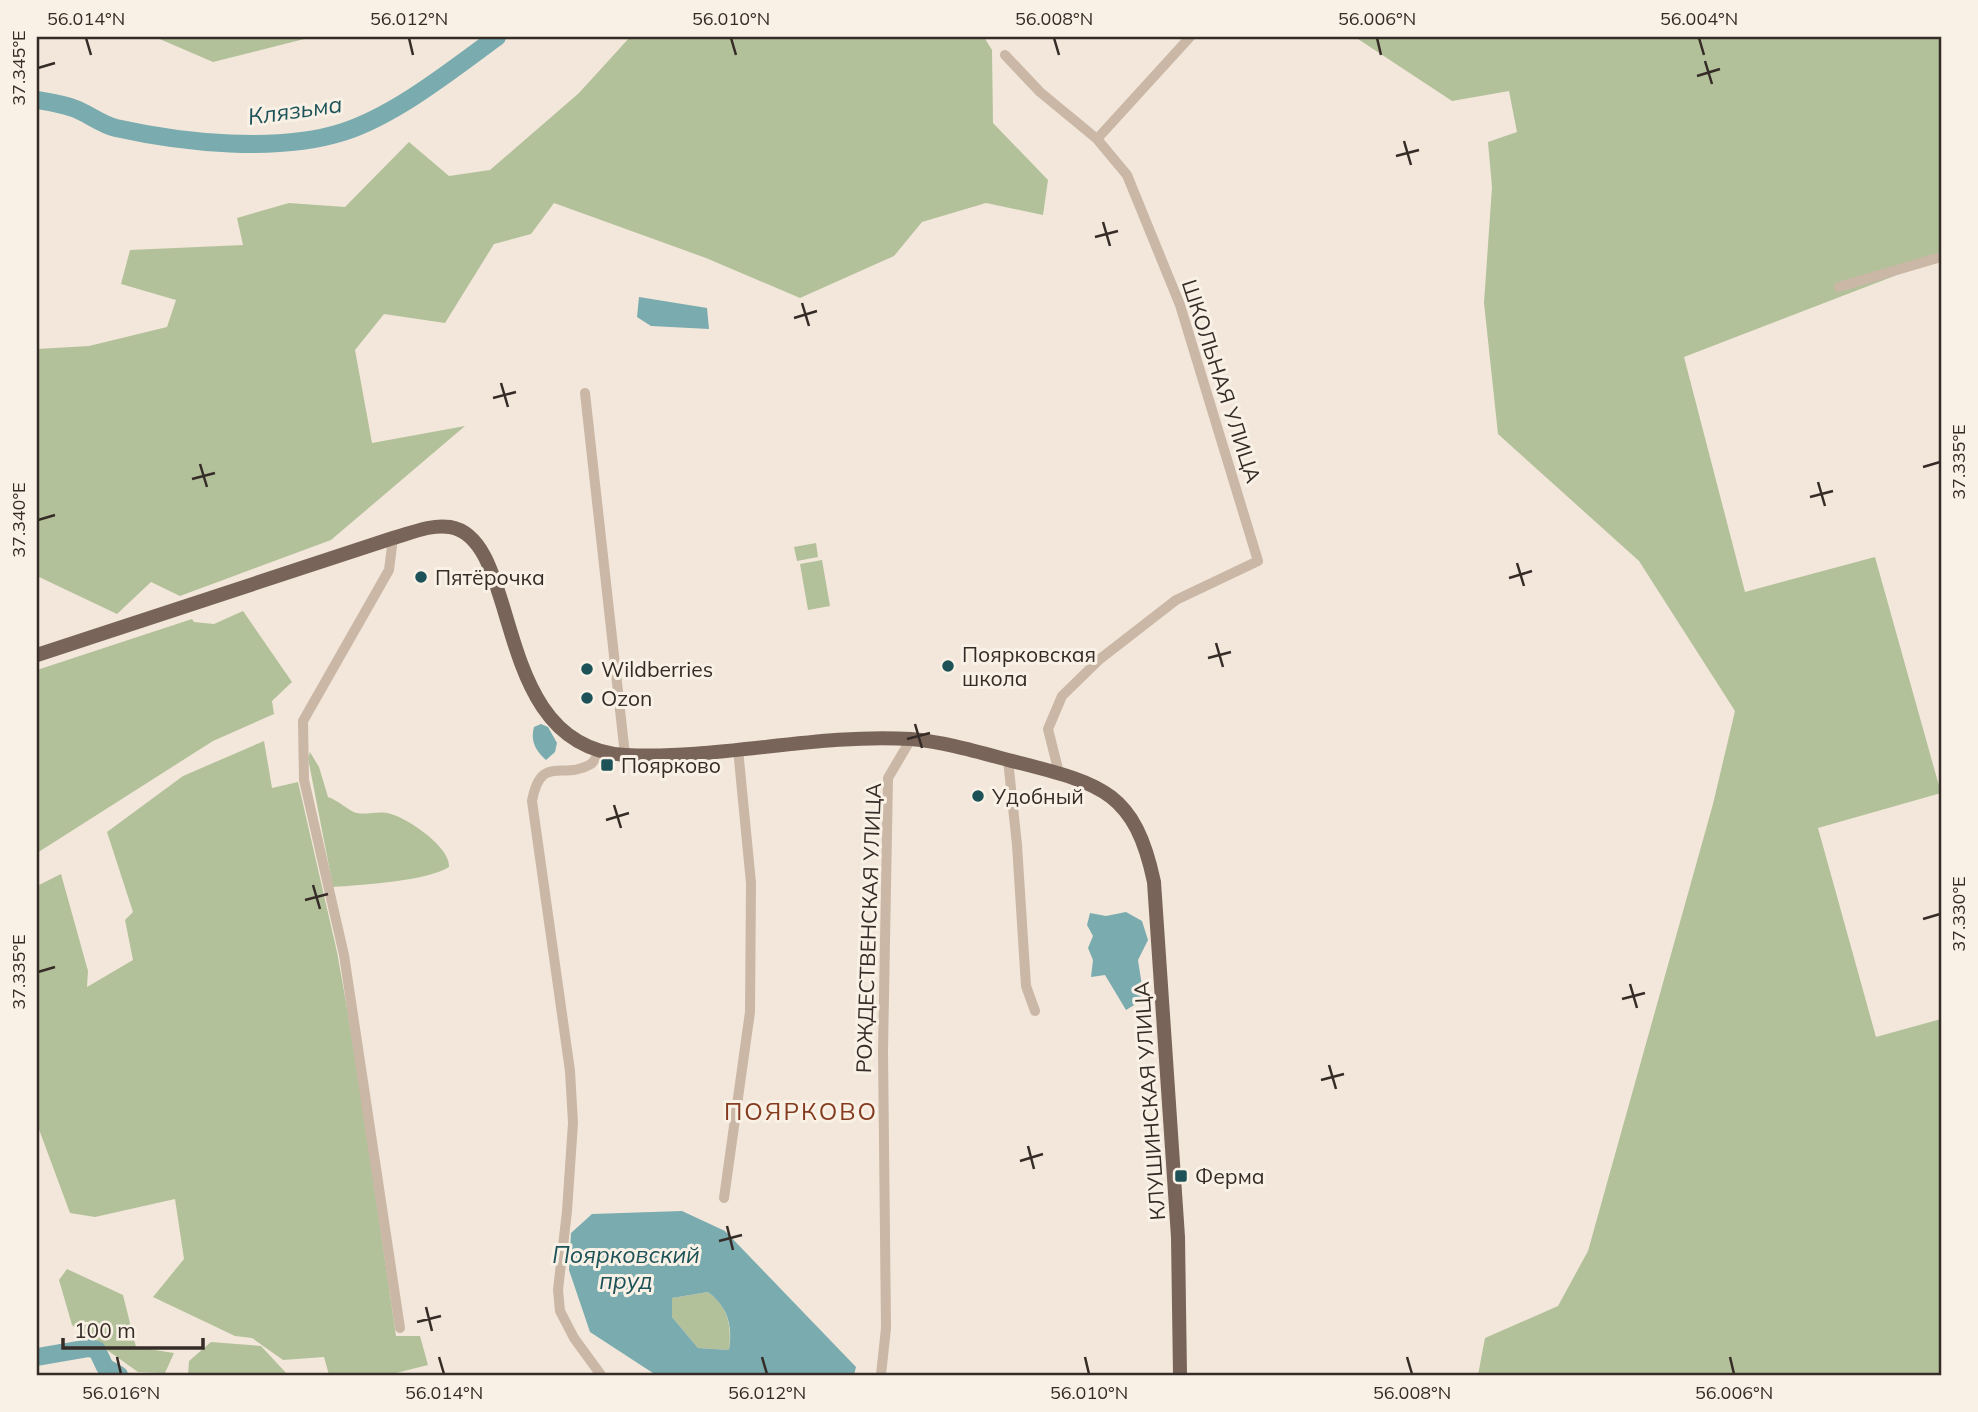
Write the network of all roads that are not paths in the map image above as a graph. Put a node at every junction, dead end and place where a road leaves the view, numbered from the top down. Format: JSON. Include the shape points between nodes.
{"nodes":[{"id":1,"x":1190,"y":37,"type":"edge"},
{"id":2,"x":1004,"y":55,"type":"dead end"},
{"id":3,"x":1097,"y":139,"type":"junction"},
{"id":4,"x":1941,"y":257,"type":"edge"},
{"id":5,"x":1839,"y":287,"type":"dead end"},
{"id":6,"x":585,"y":393,"type":"dead end"},
{"id":7,"x":393,"y":538,"type":"junction"},
{"id":8,"x":37,"y":654,"type":"edge"},
{"id":9,"x":911,"y":740,"type":"junction"},
{"id":10,"x":738,"y":749,"type":"junction"},
{"id":11,"x":601,"y":751,"type":"junction"},
{"id":12,"x":625,"y":755,"type":"junction"},
{"id":13,"x":1007,"y":760,"type":"junction"},
{"id":14,"x":1059,"y":773,"type":"junction"},
{"id":15,"x":1035,"y":1012,"type":"dead end"},
{"id":16,"x":724,"y":1198,"type":"dead end"},
{"id":17,"x":400,"y":1328,"type":"dead end"},
{"id":18,"x":601,"y":1375,"type":"edge"},
{"id":19,"x":881,"y":1375,"type":"edge"},
{"id":20,"x":1180,"y":1375,"type":"edge"}],
"edges":[{"from":1,"to":3,"type":"street"},
{"from":2,"to":3,"type":"street","name":"ШКОЛЬНАЯ УЛИЦА"},
{"from":3,"to":14,"type":"street","name":"ШКОЛЬНАЯ УЛИЦА","via":[[1128,175],[1180,305],[1258,561],[1176,600],[1100,659],[1062,696],[1048,729]]},
{"from":4,"to":5,"type":"street"},
{"from":6,"to":12,"type":"street"},
{"from":7,"to":8,"type":"main road"},
{"from":7,"to":11,"type":"main road","via":[[425,528],[451,527],[472,540],[494,576],[515,652],[537,701],[566,732]]},
{"from":7,"to":17,"type":"street","via":[[389,570],[303,721],[304,780],[344,955]]},
{"from":9,"to":10,"type":"main road"},
{"from":9,"to":13,"type":"main road"},
{"from":9,"to":19,"type":"street","name":"РОЖДЕСТВЕНСКАЯ УЛИЦА","via":[[888,778],[883,1051],[886,1328]]},
{"from":10,"to":12,"type":"main road"},
{"from":10,"to":16,"type":"street","via":[[751,883],[750,1012]]},
{"from":11,"to":12,"type":"main road"},
{"from":11,"to":18,"type":"street","via":[[590,764],[544,774],[536,783],[532,801],[570,1071],[573,1123],[560,1311]]},
{"from":13,"to":14,"type":"main road"},
{"from":13,"to":15,"type":"street","via":[[1026,986]]},
{"from":14,"to":20,"type":"main road","name":"КЛУШИНСКАЯ УЛИЦА","via":[[1098,787],[1123,806],[1147,849],[1154,882],[1178,1237]]}]}
